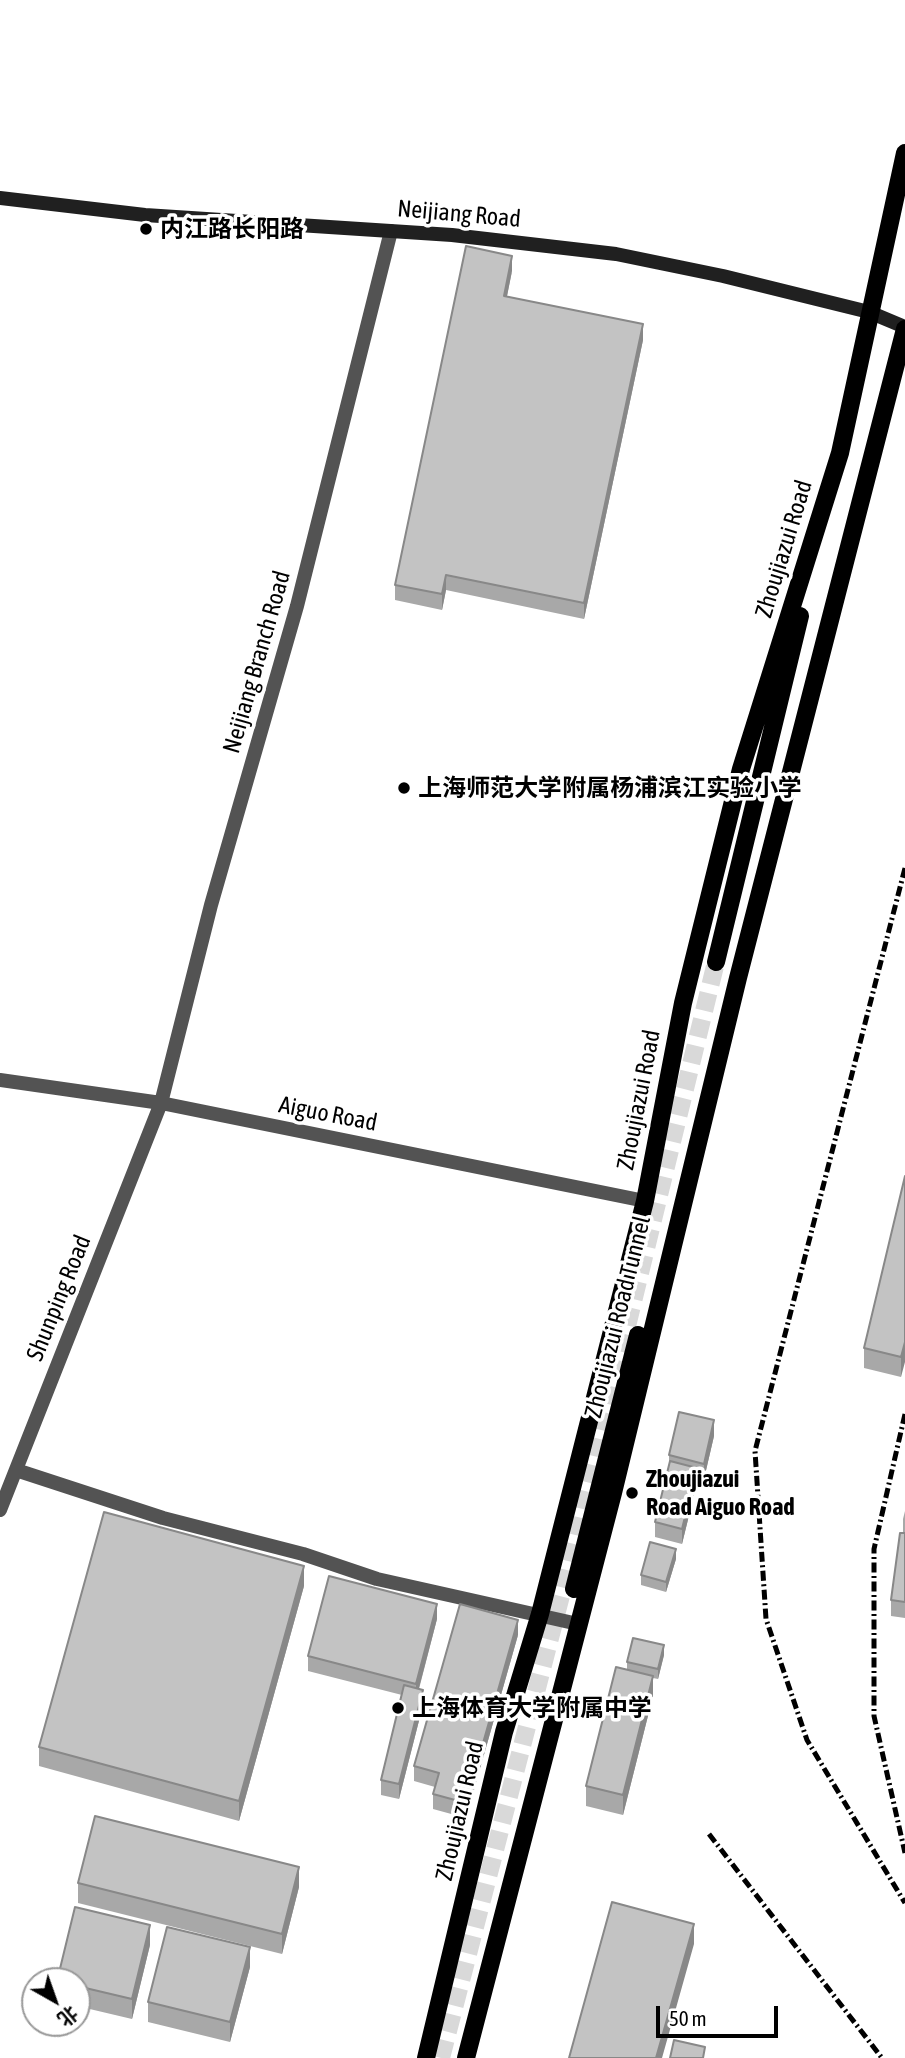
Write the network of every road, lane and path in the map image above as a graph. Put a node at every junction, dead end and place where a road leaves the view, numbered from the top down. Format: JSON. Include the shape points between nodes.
{"nodes":[{"id":1,"x":905,"y":153,"type":"edge"},
{"id":2,"x":0,"y":198,"type":"edge"},
{"id":3,"x":391,"y":230,"type":"junction"},
{"id":4,"x":869,"y":312,"type":"junction"},
{"id":5,"x":905,"y":328,"type":"edge"},
{"id":6,"x":840,"y":453,"type":"junction"},
{"id":7,"x":716,"y":962,"type":"tunnel mouth"},
{"id":8,"x":738,"y":978,"type":"junction"},
{"id":9,"x":0,"y":1080,"type":"edge"},
{"id":10,"x":161,"y":1103,"type":"junction"},
{"id":11,"x":645,"y":1201,"type":"junction"},
{"id":12,"x":16,"y":1470,"type":"junction"},
{"id":13,"x":0,"y":1510,"type":"edge"},
{"id":14,"x":574,"y":1589,"type":"dead end"},
{"id":15,"x":540,"y":1614,"type":"junction"},
{"id":16,"x":578,"y":1624,"type":"junction"},
{"id":17,"x":426,"y":2058,"type":"edge"},
{"id":18,"x":466,"y":2058,"type":"edge"}],
"edges":[{"from":1,"to":4,"type":"main road","name":"Zhoujiazui Road"},
{"from":2,"to":3,"type":"street","name":"Neijiang Road","via":[[145,215]]},
{"from":3,"to":4,"type":"street","name":"Neijiang Road","via":[[616,254]]},
{"from":3,"to":10,"type":"street","name":"Neijiang Branch Road","via":[[297,606],[211,905]]},
{"from":4,"to":5,"type":"street","name":"Neijiang Road"},
{"from":4,"to":6,"type":"main road","name":"Zhoujiazui Road"},
{"from":5,"to":8,"type":"main road"},
{"from":6,"to":7,"type":"main road"},
{"from":6,"to":11,"type":"main road","name":"Zhoujiazui Road","via":[[741,769],[683,1003]]},
{"from":8,"to":14,"type":"main road","name":"Zhoujiazui Road Tunnel","via":[[676,1191]]},
{"from":8,"to":16,"type":"main road"},
{"from":9,"to":10,"type":"street","name":"Aiguo Road"},
{"from":10,"to":11,"type":"street","name":"Aiguo Road"},
{"from":10,"to":12,"type":"street","name":"Shunping Road"},
{"from":11,"to":15,"type":"main road","name":"Zhoujiazui Road"},
{"from":12,"to":13,"type":"street","name":"Shunping Road"},
{"from":12,"to":15,"type":"street","via":[[377,1579]]},
{"from":15,"to":16,"type":"street"},
{"from":15,"to":17,"type":"main road","name":"Zhoujiazui Road","via":[[504,1732]]},
{"from":16,"to":18,"type":"main road"}]}
